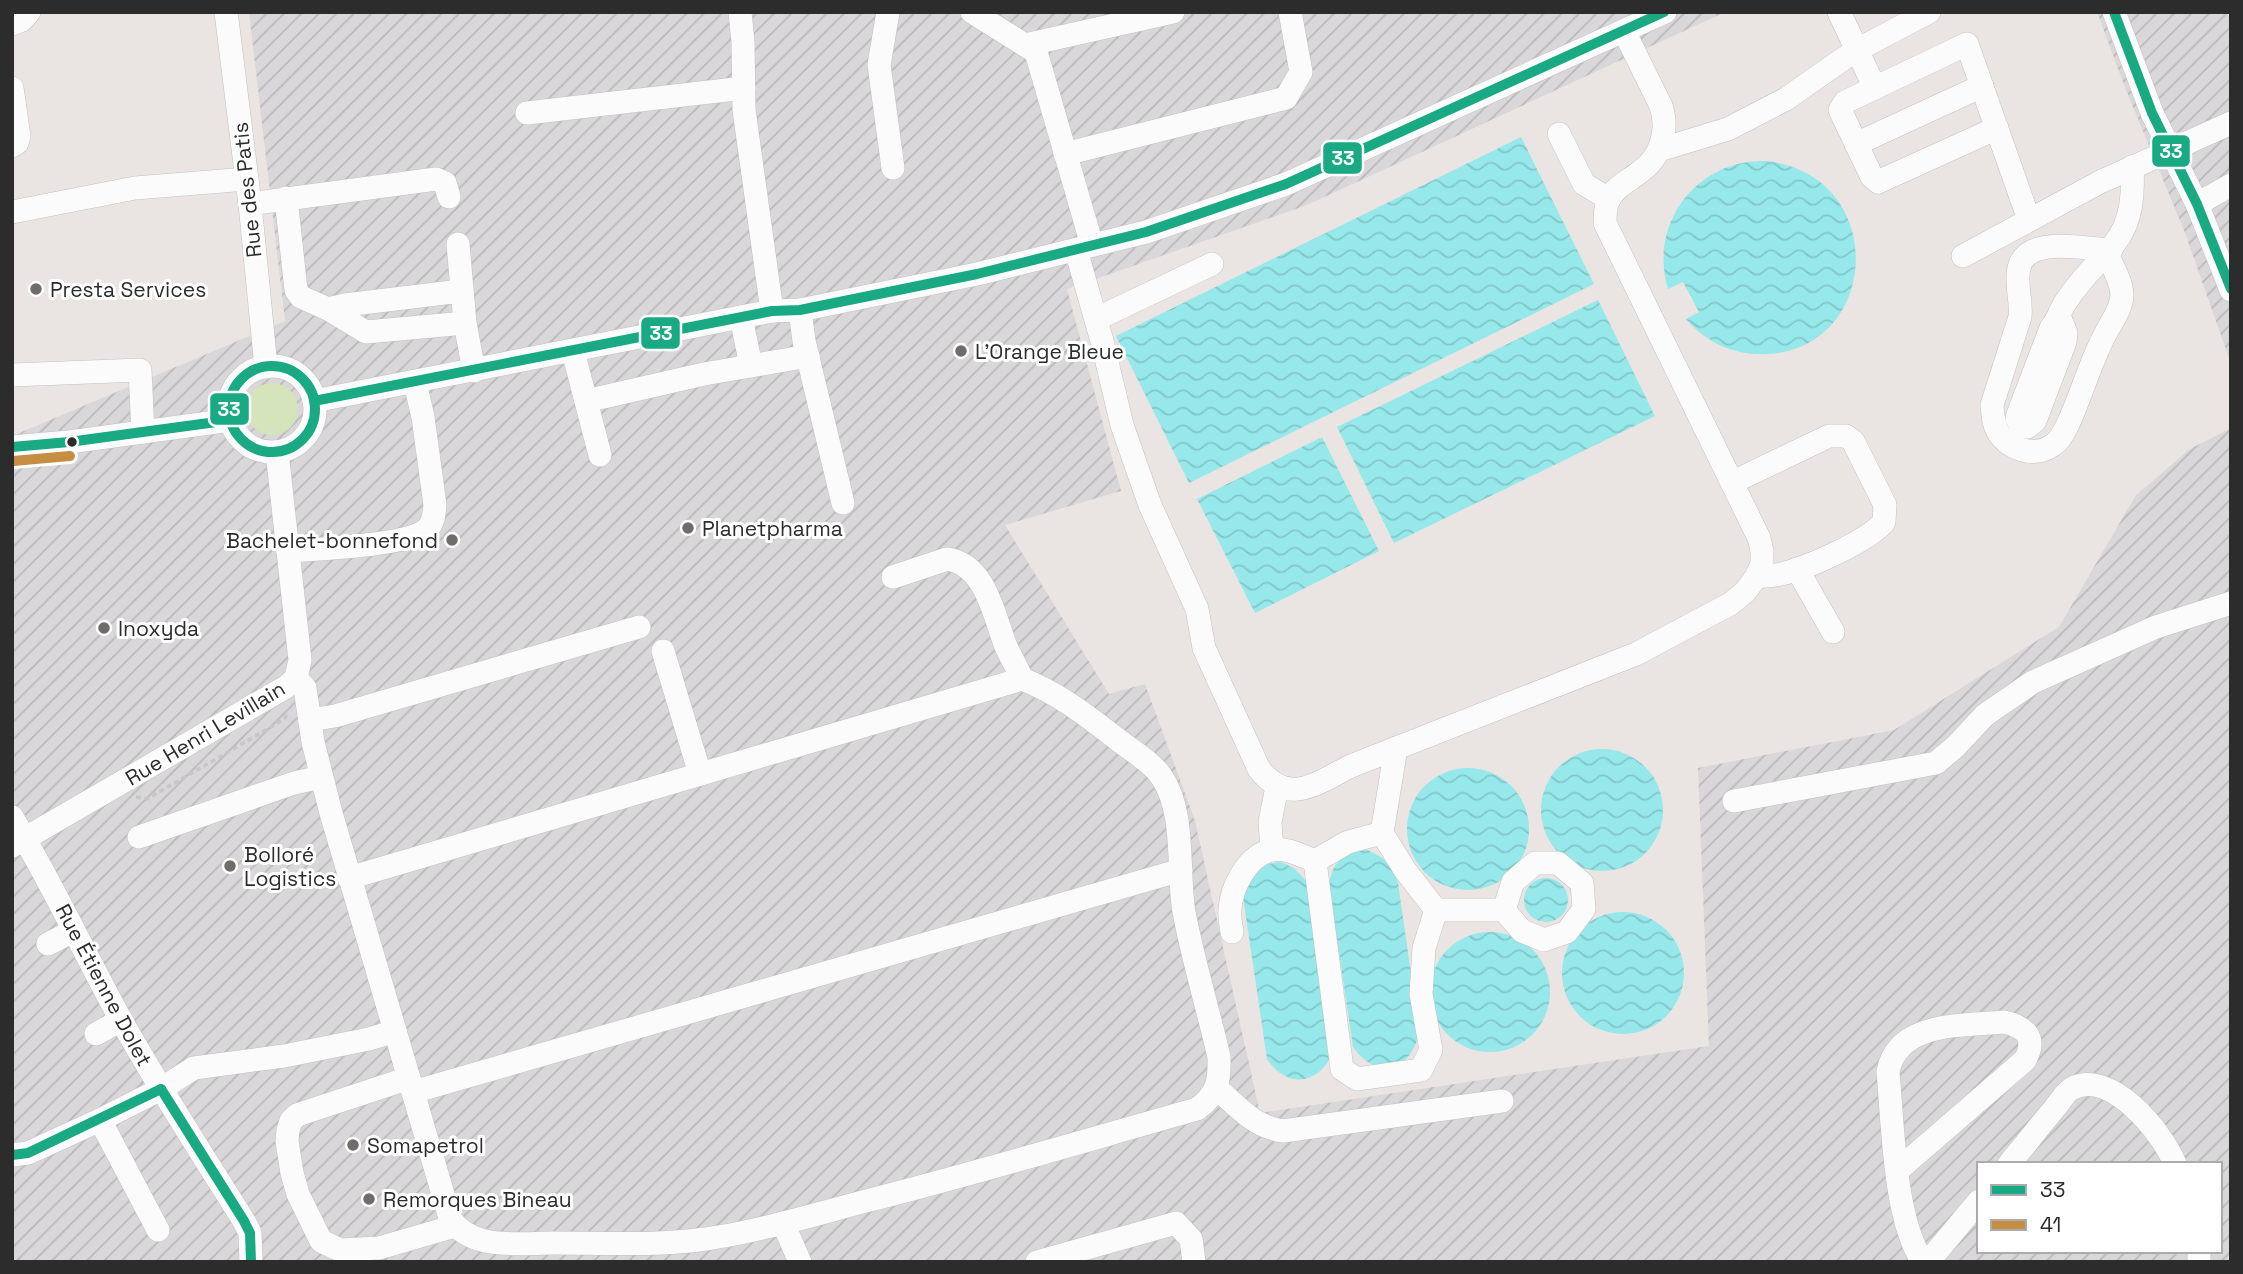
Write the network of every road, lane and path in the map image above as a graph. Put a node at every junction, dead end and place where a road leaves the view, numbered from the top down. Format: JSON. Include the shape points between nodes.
{"nodes":[{"id":1,"x":29,"y":12,"type":"edge"},
{"id":2,"x":226,"y":12,"type":"edge"},
{"id":3,"x":740,"y":12,"type":"edge"},
{"id":4,"x":888,"y":12,"type":"edge"},
{"id":5,"x":972,"y":12,"type":"edge"},
{"id":6,"x":1173,"y":12,"type":"edge"},
{"id":7,"x":1290,"y":12,"type":"edge"},
{"id":8,"x":1665,"y":12,"type":"edge"},
{"id":9,"x":1839,"y":12,"type":"edge"},
{"id":10,"x":1929,"y":12,"type":"edge"},
{"id":11,"x":2114,"y":12,"type":"edge"},
{"id":12,"x":12,"y":24,"type":"edge"},
{"id":13,"x":1624,"y":31,"type":"junction"},
{"id":14,"x":1025,"y":45,"type":"junction"},
{"id":15,"x":1857,"y":50,"type":"junction"},
{"id":16,"x":1982,"y":86,"type":"junction"},
{"id":17,"x":12,"y":88,"type":"edge"},
{"id":18,"x":744,"y":88,"type":"junction"},
{"id":19,"x":1875,"y":88,"type":"junction"},
{"id":20,"x":527,"y":113,"type":"dead end"},
{"id":21,"x":2231,"y":123,"type":"edge"},
{"id":22,"x":1997,"y":128,"type":"junction"},
{"id":23,"x":1559,"y":134,"type":"dead end"},
{"id":24,"x":1856,"y":144,"type":"junction"},
{"id":25,"x":12,"y":146,"type":"edge"},
{"id":26,"x":1659,"y":150,"type":"junction"},
{"id":27,"x":2171,"y":152,"type":"junction"},
{"id":28,"x":1065,"y":154,"type":"junction"},
{"id":29,"x":2132,"y":167,"type":"junction"},
{"id":30,"x":893,"y":168,"type":"dead end"},
{"id":31,"x":247,"y":179,"type":"junction"},
{"id":32,"x":2231,"y":185,"type":"edge"},
{"id":33,"x":449,"y":197,"type":"dead end"},
{"id":34,"x":286,"y":198,"type":"junction"},
{"id":35,"x":1609,"y":199,"type":"junction"},
{"id":36,"x":250,"y":204,"type":"junction"},
{"id":37,"x":2197,"y":204,"type":"junction"},
{"id":38,"x":12,"y":212,"type":"edge"},
{"id":39,"x":2029,"y":220,"type":"junction"},
{"id":40,"x":458,"y":244,"type":"dead end"},
{"id":41,"x":1084,"y":247,"type":"junction"},
{"id":42,"x":2109,"y":252,"type":"junction"},
{"id":43,"x":1963,"y":256,"type":"dead end"},
{"id":44,"x":1212,"y":264,"type":"dead end"},
{"id":45,"x":2231,"y":290,"type":"edge"},
{"id":46,"x":461,"y":291,"type":"junction"},
{"id":47,"x":328,"y":309,"type":"junction"},
{"id":48,"x":800,"y":310,"type":"junction"},
{"id":49,"x":772,"y":311,"type":"junction"},
{"id":50,"x":741,"y":317,"type":"junction"},
{"id":51,"x":2060,"y":318,"type":"dead end"},
{"id":52,"x":1096,"y":319,"type":"junction"},
{"id":53,"x":465,"y":323,"type":"junction"},
{"id":54,"x":573,"y":351,"type":"junction"},
{"id":55,"x":808,"y":356,"type":"junction"},
{"id":56,"x":751,"y":366,"type":"junction"},
{"id":57,"x":266,"y":367,"type":"junction"},
{"id":58,"x":474,"y":371,"type":"junction"},
{"id":59,"x":12,"y":375,"type":"edge"},
{"id":60,"x":415,"y":383,"type":"junction"},
{"id":61,"x":314,"y":401,"type":"junction"},
{"id":62,"x":586,"y":401,"type":"junction"},
{"id":63,"x":231,"y":420,"type":"junction"},
{"id":64,"x":143,"y":432,"type":"junction"},
{"id":65,"x":12,"y":447,"type":"edge"},
{"id":66,"x":277,"y":452,"type":"junction"},
{"id":67,"x":600,"y":455,"type":"dead end"},
{"id":68,"x":1732,"y":482,"type":"junction"},
{"id":69,"x":843,"y":503,"type":"dead end"},
{"id":70,"x":288,"y":551,"type":"junction"},
{"id":71,"x":1797,"y":569,"type":"junction"},
{"id":72,"x":893,"y":577,"type":"dead end"},
{"id":73,"x":1756,"y":577,"type":"junction"},
{"id":74,"x":2231,"y":603,"type":"edge"},
{"id":75,"x":639,"y":627,"type":"dead end"},
{"id":76,"x":1833,"y":632,"type":"dead end"},
{"id":77,"x":663,"y":651,"type":"dead end"},
{"id":78,"x":296,"y":678,"type":"junction"},
{"id":79,"x":1022,"y":679,"type":"junction"},
{"id":80,"x":310,"y":720,"type":"junction"},
{"id":81,"x":1396,"y":748,"type":"junction"},
{"id":82,"x":700,"y":774,"type":"junction"},
{"id":83,"x":321,"y":777,"type":"junction"},
{"id":84,"x":1277,"y":787,"type":"junction"},
{"id":85,"x":1734,"y":801,"type":"dead end"},
{"id":86,"x":12,"y":817,"type":"edge"},
{"id":87,"x":1382,"y":833,"type":"junction"},
{"id":88,"x":139,"y":837,"type":"dead end"},
{"id":89,"x":19,"y":842,"type":"edge"},
{"id":90,"x":1272,"y":850,"type":"junction"},
{"id":91,"x":1315,"y":861,"type":"junction"},
{"id":92,"x":1181,"y":870,"type":"junction"},
{"id":93,"x":349,"y":878,"type":"junction"},
{"id":94,"x":1436,"y":910,"type":"junction"},
{"id":95,"x":1504,"y":910,"type":"dead end"},
{"id":96,"x":73,"y":931,"type":"junction"},
{"id":97,"x":1232,"y":932,"type":"dead end"},
{"id":98,"x":48,"y":944,"type":"dead end"},
{"id":99,"x":121,"y":1020,"type":"junction"},
{"id":100,"x":395,"y":1031,"type":"junction"},
{"id":101,"x":96,"y":1034,"type":"dead end"},
{"id":102,"x":411,"y":1085,"type":"junction"},
{"id":103,"x":1217,"y":1088,"type":"junction"},
{"id":104,"x":161,"y":1089,"type":"junction"},
{"id":105,"x":1502,"y":1101,"type":"dead end"},
{"id":106,"x":100,"y":1120,"type":"junction"},
{"id":107,"x":12,"y":1155,"type":"edge"},
{"id":108,"x":2011,"y":1162,"type":"edge"},
{"id":109,"x":2174,"y":1162,"type":"edge"},
{"id":110,"x":1898,"y":1170,"type":"junction"},
{"id":111,"x":1977,"y":1203,"type":"edge"},
{"id":112,"x":783,"y":1223,"type":"junction"},
{"id":113,"x":455,"y":1226,"type":"junction"},
{"id":114,"x":158,"y":1230,"type":"dead end"},
{"id":115,"x":251,"y":1262,"type":"edge"},
{"id":116,"x":800,"y":1262,"type":"edge"},
{"id":117,"x":1037,"y":1262,"type":"edge"},
{"id":118,"x":1194,"y":1262,"type":"edge"},
{"id":119,"x":1926,"y":1262,"type":"edge"}],
"edges":[{"from":1,"to":12,"type":"street"},
{"from":2,"to":31,"type":"street","name":"Rue des Patis"},
{"from":3,"to":18,"type":"street"},
{"from":4,"to":30,"type":"street","via":[[879,65]]},
{"from":5,"to":14,"type":"street"},
{"from":6,"to":14,"type":"street"},
{"from":7,"to":28,"type":"street","via":[[1301,72],[1286,98]]},
{"from":8,"to":13,"type":"street"},
{"from":9,"to":15,"type":"street"},
{"from":10,"to":15,"type":"street"},
{"from":11,"to":27,"type":"street"},
{"from":13,"to":26,"type":"street","via":[[1665,117]]},
{"from":13,"to":41,"type":"street","via":[[1286,184],[1146,232]]},
{"from":14,"to":28,"type":"street","via":[[1036,52]]},
{"from":15,"to":19,"type":"street"},
{"from":15,"to":26,"type":"street","via":[[1786,99],[1728,129]]},
{"from":16,"to":19,"type":"street","via":[[1967,44]]},
{"from":16,"to":22,"type":"street"},
{"from":16,"to":24,"type":"street"},
{"from":17,"to":25,"type":"street","via":[[19,136]]},
{"from":18,"to":20,"type":"street"},
{"from":18,"to":49,"type":"street"},
{"from":19,"to":24,"type":"street","via":[[1845,102],[1840,110]]},
{"from":21,"to":27,"type":"street"},
{"from":22,"to":24,"type":"street","via":[[1878,182]]},
{"from":22,"to":39,"type":"street"},
{"from":23,"to":35,"type":"street","via":[[1584,184]]},
{"from":26,"to":35,"type":"street"},
{"from":27,"to":29,"type":"street"},
{"from":27,"to":37,"type":"street"},
{"from":28,"to":41,"type":"street"},
{"from":29,"to":39,"type":"street"},
{"from":29,"to":42,"type":"street","via":[[2128,222]]},
{"from":31,"to":36,"type":"street","name":"Rue des Patis"},
{"from":31,"to":38,"type":"street","via":[[135,188]]},
{"from":32,"to":37,"type":"street"},
{"from":33,"to":34,"type":"street","via":[[445,183],[436,179]]},
{"from":34,"to":36,"type":"street"},
{"from":34,"to":47,"type":"street","via":[[296,290]]},
{"from":35,"to":68,"type":"street","via":[[1605,223]]},
{"from":36,"to":57,"type":"street","name":"Rue des Patis"},
{"from":37,"to":45,"type":"street"},
{"from":39,"to":43,"type":"street"},
{"from":40,"to":46,"type":"street"},
{"from":41,"to":48,"type":"street"},
{"from":41,"to":52,"type":"street"},
{"from":42,"to":42,"type":"street","via":[[2121,304],[2066,428],[2053,445],[2040,451],[2028,452],[2005,442],[1993,421],[1992,405],[2020,317],[2022,259],[2039,247]]},
{"from":42,"to":51,"type":"street","via":[[2067,300]]},
{"from":44,"to":52,"type":"street"},
{"from":46,"to":47,"type":"street"},
{"from":46,"to":53,"type":"street"},
{"from":47,"to":53,"type":"street","via":[[359,329],[373,332]]},
{"from":48,"to":49,"type":"street"},
{"from":48,"to":55,"type":"street"},
{"from":49,"to":50,"type":"street"},
{"from":50,"to":54,"type":"street"},
{"from":50,"to":56,"type":"street"},
{"from":52,"to":84,"type":"street","via":[[1122,425],[1150,505],[1198,608],[1204,648],[1259,769]]},
{"from":53,"to":58,"type":"street"},
{"from":54,"to":58,"type":"street"},
{"from":54,"to":62,"type":"street"},
{"from":55,"to":56,"type":"street"},
{"from":55,"to":69,"type":"street"},
{"from":56,"to":62,"type":"street"},
{"from":57,"to":61,"type":"street","via":[[297,374]]},
{"from":57,"to":63,"type":"street","via":[[254,370],[236,386],[229,408]]},
{"from":58,"to":60,"type":"street"},
{"from":59,"to":64,"type":"street","via":[[140,370]]},
{"from":60,"to":61,"type":"street"},
{"from":60,"to":70,"type":"street","via":[[435,505],[429,527],[401,540]]},
{"from":61,"to":66,"type":"street","via":[[314,422],[304,439]]},
{"from":62,"to":67,"type":"street"},
{"from":63,"to":64,"type":"street"},
{"from":63,"to":66,"type":"street","via":[[243,441],[253,448]]},
{"from":64,"to":65,"type":"street"},
{"from":66,"to":70,"type":"street","name":"Rue Henri Levillain"},
{"from":68,"to":71,"type":"street","via":[[1829,436],[1853,441],[1885,505],[1884,522],[1866,538]]},
{"from":68,"to":73,"type":"street","via":[[1759,538],[1762,564]]},
{"from":70,"to":78,"type":"street","name":"Rue Henri Levillain","via":[[300,660]]},
{"from":71,"to":73,"type":"street"},
{"from":71,"to":76,"type":"street"},
{"from":72,"to":79,"type":"street","via":[[947,559],[965,565],[988,596]]},
{"from":73,"to":81,"type":"street","via":[[1730,604],[1636,654]]},
{"from":74,"to":85,"type":"street","via":[[2156,627],[2033,682],[1985,715],[1936,763]]},
{"from":75,"to":80,"type":"street"},
{"from":77,"to":82,"type":"street"},
{"from":78,"to":80,"type":"street","via":[[305,688]]},
{"from":78,"to":89,"type":"street","name":"Rue Henri Levillain"},
{"from":79,"to":82,"type":"street"},
{"from":79,"to":92,"type":"street","via":[[1045,687],[1072,705],[1161,776],[1172,798]]},
{"from":80,"to":83,"type":"street"},
{"from":81,"to":84,"type":"street","via":[[1307,788],[1291,791]]},
{"from":81,"to":87,"type":"street"},
{"from":82,"to":93,"type":"street"},
{"from":83,"to":88,"type":"street"},
{"from":83,"to":93,"type":"street"},
{"from":84,"to":90,"type":"street","via":[[1270,822]]},
{"from":86,"to":89,"type":"street","name":"Rue Étienne Dolet"},
{"from":87,"to":91,"type":"street","via":[[1348,842]]},
{"from":87,"to":94,"type":"street"},
{"from":89,"to":96,"type":"street","name":"Rue Étienne Dolet"},
{"from":90,"to":91,"type":"street"},
{"from":90,"to":97,"type":"street","via":[[1253,861],[1239,877],[1230,909]]},
{"from":91,"to":94,"type":"street","via":[[1342,1069],[1357,1079],[1421,1070],[1431,1050],[1421,994],[1424,948]]},
{"from":92,"to":102,"type":"street"},
{"from":92,"to":103,"type":"street","via":[[1184,911],[1219,1057]]},
{"from":93,"to":100,"type":"street"},
{"from":94,"to":95,"type":"street"},
{"from":96,"to":98,"type":"street"},
{"from":96,"to":99,"type":"street","name":"Rue Étienne Dolet"},
{"from":99,"to":101,"type":"street"},
{"from":99,"to":104,"type":"street","name":"Rue Étienne Dolet"},
{"from":100,"to":102,"type":"street"},
{"from":100,"to":104,"type":"street","via":[[284,1056],[194,1068]]},
{"from":102,"to":113,"type":"street"},
{"from":102,"to":113,"type":"street","via":[[297,1115],[287,1141],[298,1194],[321,1241],[340,1250],[379,1248]]},
{"from":103,"to":105,"type":"street","via":[[1243,1112],[1283,1131]]},
{"from":103,"to":112,"type":"street","via":[[1197,1109]]},
{"from":104,"to":106,"type":"street"},
{"from":104,"to":115,"type":"street","name":"Rue Étienne Dolet","via":[[244,1221],[250,1233]]},
{"from":106,"to":107,"type":"street","via":[[28,1153]]},
{"from":106,"to":114,"type":"street"},
{"from":108,"to":109,"type":"street","via":[[2070,1089],[2088,1084],[2133,1105],[2168,1145]]},
{"from":110,"to":110,"type":"street","via":[[2025,1060],[2031,1050],[2026,1032],[2004,1022],[1940,1029],[1914,1036],[1896,1051],[1888,1072]]},
{"from":110,"to":119,"type":"street","via":[[1908,1232]]},
{"from":111,"to":119,"type":"street"},
{"from":112,"to":113,"type":"street","via":[[671,1242],[485,1241]]},
{"from":112,"to":116,"type":"street"},
{"from":117,"to":118,"type":"street","via":[[1176,1223],[1191,1239]]}]}
